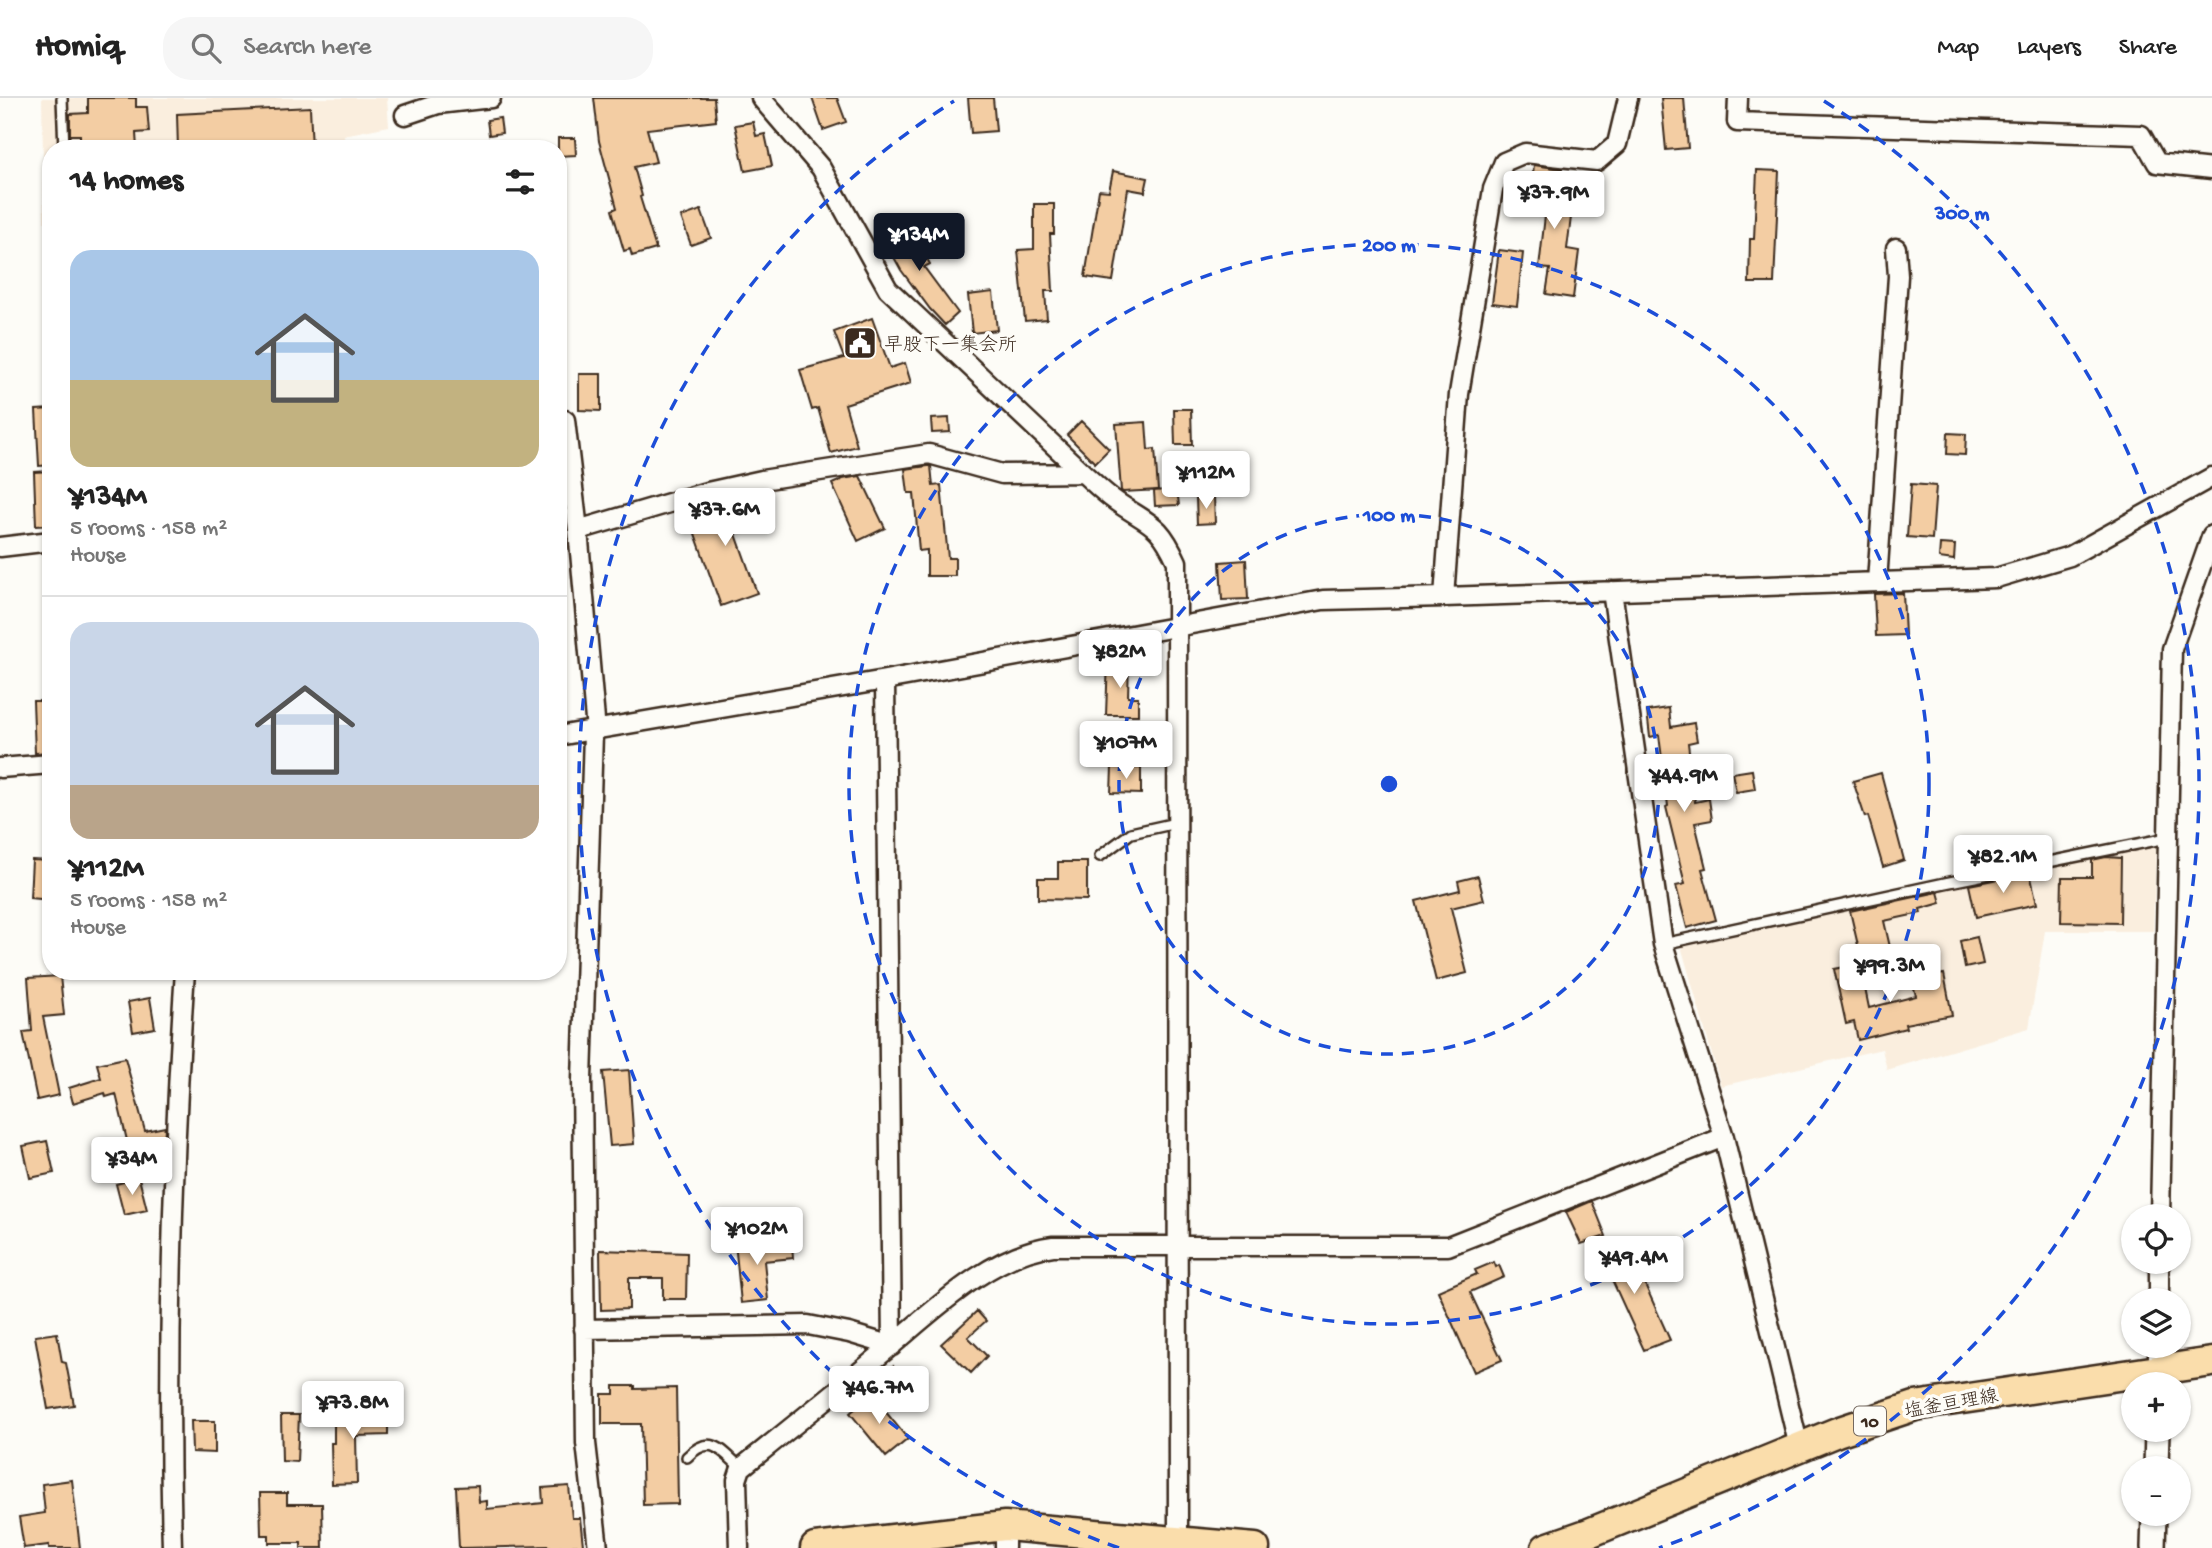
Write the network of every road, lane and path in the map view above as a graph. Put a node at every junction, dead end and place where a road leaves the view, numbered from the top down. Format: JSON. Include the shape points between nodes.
{"nodes":[{"id":1,"x":62,"y":98,"type":"edge"},
{"id":2,"x":491,"y":98,"type":"edge"},
{"id":3,"x":761,"y":98,"type":"edge"},
{"id":4,"x":1628,"y":98,"type":"edge"},
{"id":5,"x":1738,"y":98,"type":"edge"},
{"id":6,"x":405,"y":115,"type":"dead end"},
{"id":7,"x":64,"y":140,"type":"edge"},
{"id":8,"x":2212,"y":169,"type":"edge"},
{"id":9,"x":1896,"y":248,"type":"dead end"},
{"id":10,"x":567,"y":437,"type":"edge"},
{"id":11,"x":1083,"y":473,"type":"junction"},
{"id":12,"x":2212,"y":477,"type":"edge"},
{"id":13,"x":578,"y":530,"type":"junction"},
{"id":14,"x":2212,"y":535,"type":"edge"},
{"id":15,"x":42,"y":542,"type":"edge"},
{"id":16,"x":0,"y":547,"type":"edge"},
{"id":17,"x":1877,"y":582,"type":"junction"},
{"id":18,"x":1612,"y":591,"type":"junction"},
{"id":19,"x":1444,"y":597,"type":"junction"},
{"id":20,"x":1176,"y":627,"type":"junction"},
{"id":21,"x":885,"y":680,"type":"junction"},
{"id":22,"x":596,"y":731,"type":"junction"},
{"id":23,"x":567,"y":735,"type":"edge"},
{"id":24,"x":42,"y":765,"type":"edge"},
{"id":25,"x":0,"y":768,"type":"edge"},
{"id":26,"x":1176,"y":823,"type":"junction"},
{"id":27,"x":2167,"y":838,"type":"junction"},
{"id":28,"x":1100,"y":856,"type":"dead end"},
{"id":29,"x":1662,"y":944,"type":"junction"},
{"id":30,"x":185,"y":980,"type":"edge"},
{"id":31,"x":1724,"y":1137,"type":"junction"},
{"id":32,"x":2160,"y":1204,"type":"edge"},
{"id":33,"x":1177,"y":1247,"type":"junction"},
{"id":34,"x":584,"y":1329,"type":"junction"},
{"id":35,"x":892,"y":1346,"type":"junction"},
{"id":36,"x":2212,"y":1362,"type":"edge"},
{"id":37,"x":2158,"y":1366,"type":"edge"},
{"id":38,"x":1799,"y":1447,"type":"junction"},
{"id":39,"x":687,"y":1457,"type":"dead end"},
{"id":40,"x":741,"y":1468,"type":"junction"},
{"id":41,"x":2154,"y":1526,"type":"edge"},
{"id":42,"x":1005,"y":1537,"type":"edge"},
{"id":43,"x":1178,"y":1541,"type":"junction"},
{"id":44,"x":172,"y":1548,"type":"edge"},
{"id":45,"x":598,"y":1548,"type":"edge"},
{"id":46,"x":739,"y":1548,"type":"edge"},
{"id":47,"x":815,"y":1548,"type":"edge"},
{"id":48,"x":1255,"y":1548,"type":"edge"},
{"id":49,"x":1546,"y":1548,"type":"edge"},
{"id":50,"x":2153,"y":1548,"type":"edge"}],
"edges":[{"from":1,"to":7,"type":"lane"},
{"from":2,"to":6,"type":"street","via":[[438,104]]},
{"from":3,"to":11,"type":"street","via":[[821,168],[888,289]]},
{"from":4,"to":19,"type":"street","via":[[1617,144],[1597,161],[1525,153],[1504,162],[1493,189],[1458,394]]},
{"from":5,"to":8,"type":"street","via":[[1737,122],[2141,135],[2157,163]]},
{"from":9,"to":17,"type":"street","via":[[1898,276]]},
{"from":10,"to":13,"type":"street"},
{"from":11,"to":13,"type":"street","via":[[1002,474],[929,454],[750,482]]},
{"from":11,"to":20,"type":"street","via":[[1116,501],[1153,523],[1167,541],[1177,562]]},
{"from":12,"to":17,"type":"street","via":[[2070,556],[1996,578]]},
{"from":13,"to":22,"type":"street"},
{"from":14,"to":27,"type":"street","via":[[2172,649]]},
{"from":15,"to":16,"type":"street"},
{"from":17,"to":18,"type":"street"},
{"from":18,"to":19,"type":"street"},
{"from":18,"to":29,"type":"street"},
{"from":19,"to":20,"type":"street","via":[[1324,600]]},
{"from":20,"to":21,"type":"street"},
{"from":20,"to":26,"type":"street"},
{"from":21,"to":22,"type":"street"},
{"from":21,"to":35,"type":"street"},
{"from":22,"to":23,"type":"street"},
{"from":22,"to":34,"type":"street","via":[[582,1080]]},
{"from":24,"to":25,"type":"street"},
{"from":26,"to":28,"type":"lane","via":[[1131,833]]},
{"from":26,"to":33,"type":"street"},
{"from":27,"to":29,"type":"lane"},
{"from":27,"to":32,"type":"street"},
{"from":29,"to":31,"type":"street"},
{"from":30,"to":44,"type":"street","via":[[170,1385]]},
{"from":31,"to":33,"type":"street","via":[[1448,1246]]},
{"from":31,"to":38,"type":"street"},
{"from":33,"to":35,"type":"street","via":[[1034,1248],[950,1297]]},
{"from":33,"to":43,"type":"street"},
{"from":34,"to":35,"type":"street","via":[[808,1325]]},
{"from":34,"to":45,"type":"street","via":[[586,1443]]},
{"from":35,"to":40,"type":"street"},
{"from":36,"to":37,"type":"main road","name":"塩釜亘理線","number":"10"},
{"from":37,"to":38,"type":"main road","name":"塩釜亘理線","number":"10","via":[[1915,1406]]},
{"from":38,"to":49,"type":"main road","name":"塩釜亘理線","number":"10"},
{"from":39,"to":40,"type":"lane","via":[[698,1446],[711,1444]]},
{"from":40,"to":46,"type":"street","via":[[737,1480]]},
{"from":41,"to":50,"type":"street"},
{"from":42,"to":43,"type":"main road"},
{"from":42,"to":47,"type":"main road"},
{"from":43,"to":48,"type":"main road"}]}
